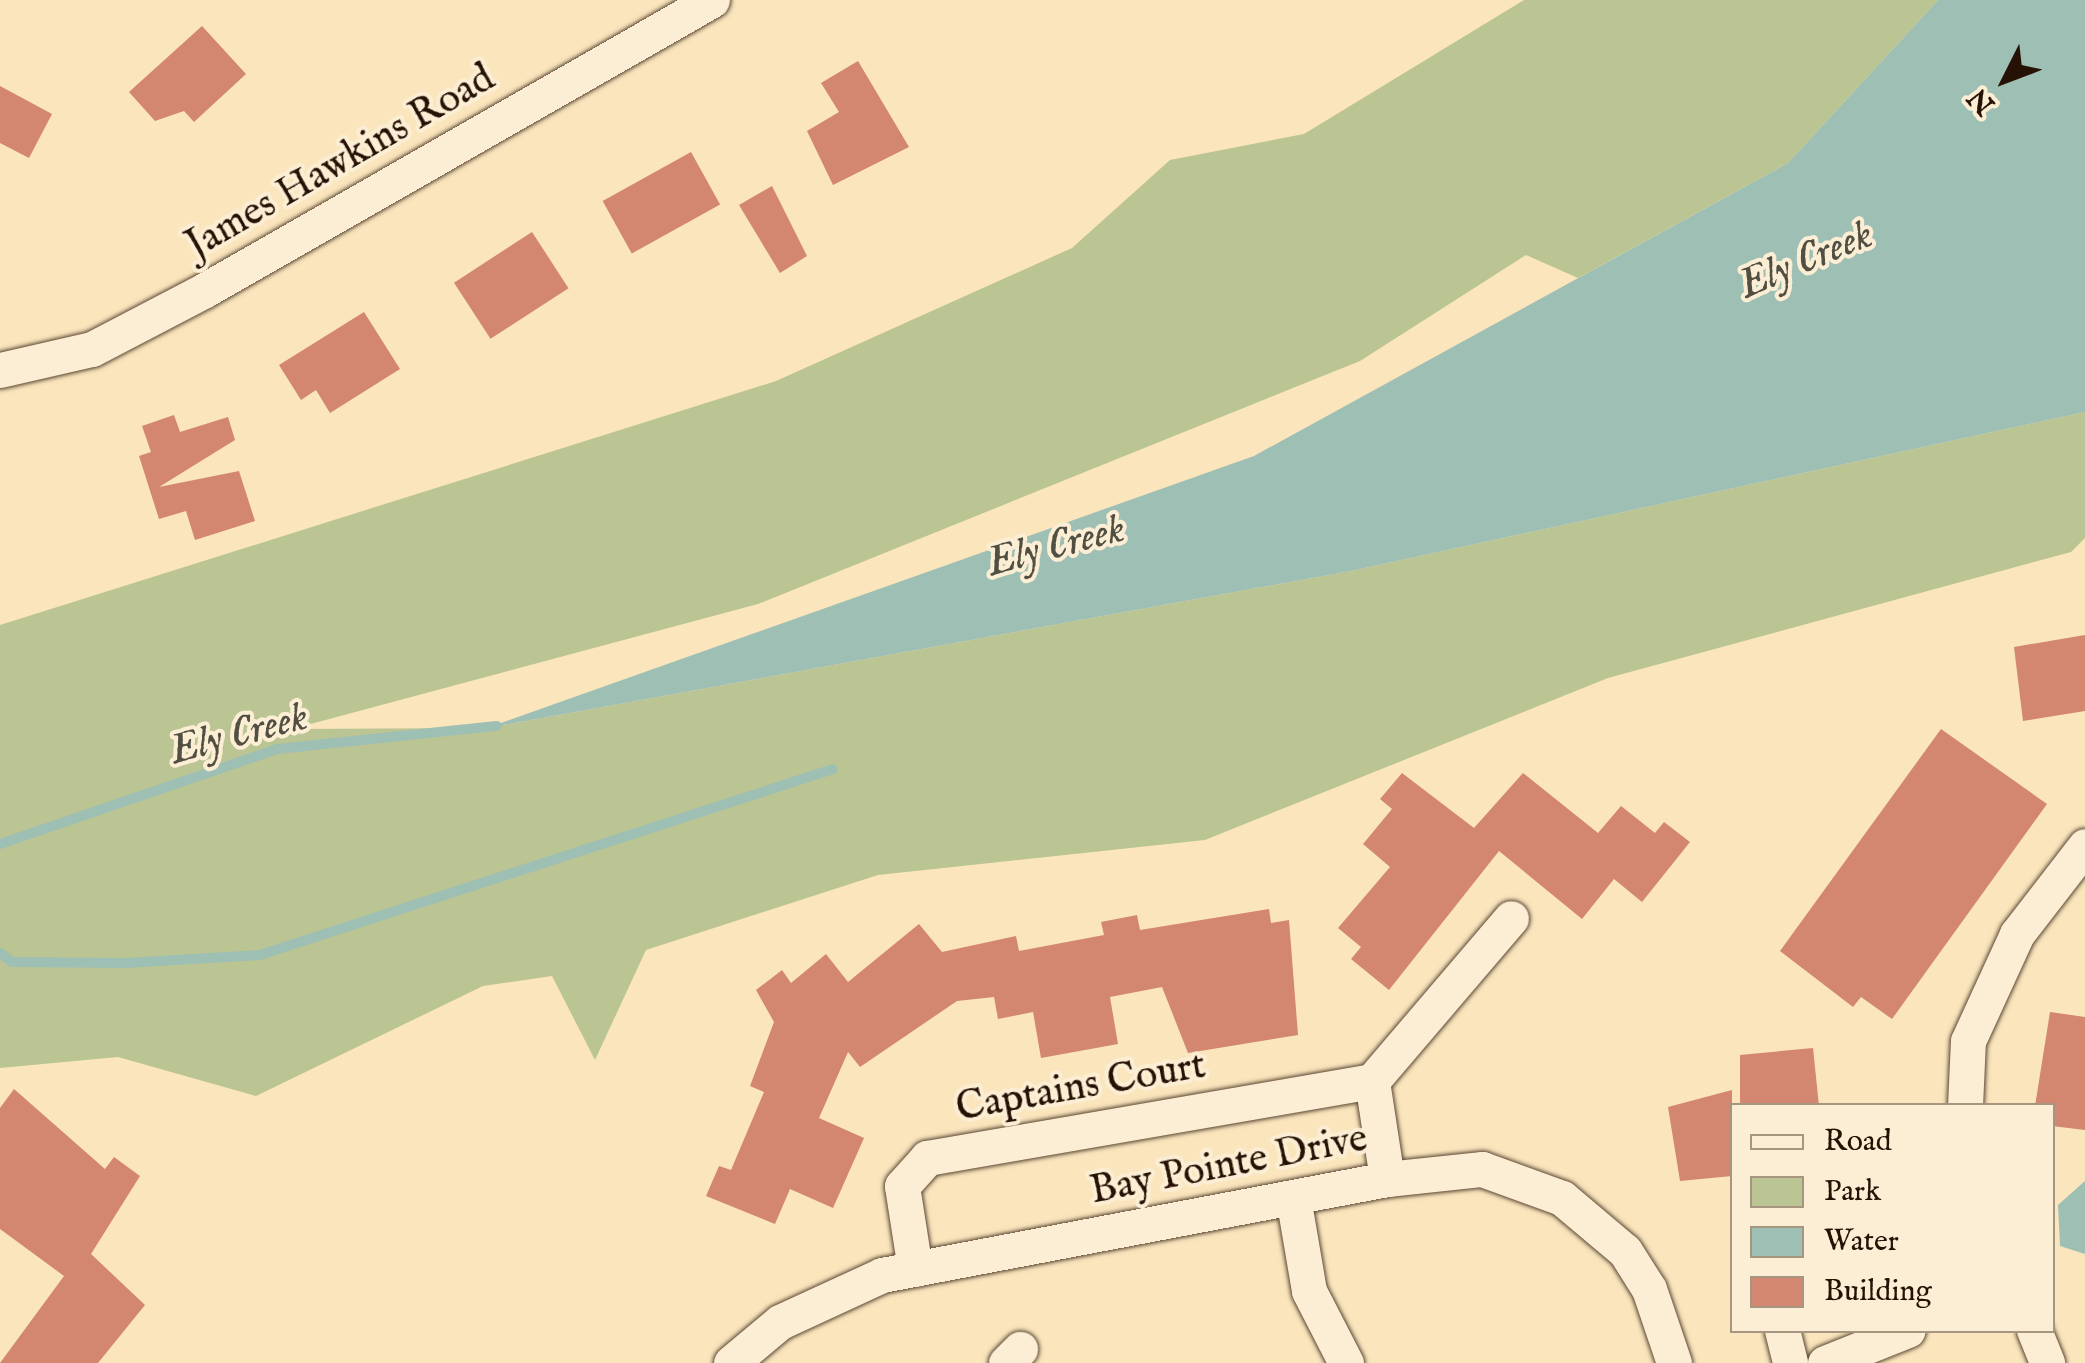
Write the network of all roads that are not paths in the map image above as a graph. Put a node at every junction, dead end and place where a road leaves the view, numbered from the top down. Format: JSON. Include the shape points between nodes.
{"nodes":[{"id":1,"x":712,"y":0,"type":"edge"},
{"id":2,"x":0,"y":370,"type":"edge"},
{"id":3,"x":2085,"y":846,"type":"edge"},
{"id":4,"x":1511,"y":918,"type":"dead end"},
{"id":5,"x":1372,"y":1082,"type":"junction"},
{"id":6,"x":1966,"y":1103,"type":"edge"},
{"id":7,"x":1387,"y":1179,"type":"junction"},
{"id":8,"x":1293,"y":1197,"type":"junction"},
{"id":9,"x":914,"y":1270,"type":"junction"},
{"id":10,"x":1783,"y":1333,"type":"edge"},
{"id":11,"x":1900,"y":1333,"type":"edge"},
{"id":12,"x":2035,"y":1333,"type":"edge"},
{"id":13,"x":731,"y":1363,"type":"edge"},
{"id":14,"x":1346,"y":1363,"type":"edge"},
{"id":15,"x":1674,"y":1363,"type":"edge"},
{"id":16,"x":1790,"y":1363,"type":"edge"},
{"id":17,"x":1825,"y":1363,"type":"edge"},
{"id":18,"x":2048,"y":1363,"type":"edge"}],
"edges":[{"from":1,"to":2,"type":"street","name":"James Hawkins Road","via":[[189,298],[92,348]]},
{"from":3,"to":6,"type":"street","via":[[2009,952],[1968,1041]]},
{"from":4,"to":5,"type":"street"},
{"from":5,"to":7,"type":"street"},
{"from":5,"to":9,"type":"street","name":"Captains Court","via":[[927,1158],[902,1186]]},
{"from":7,"to":8,"type":"street","name":"Bay Pointe Drive"},
{"from":7,"to":15,"type":"street","name":"Bay Pointe Drive","via":[[1482,1170],[1562,1198],[1624,1251],[1649,1289]]},
{"from":8,"to":9,"type":"street","name":"Bay Pointe Drive"},
{"from":8,"to":14,"type":"street","via":[[1310,1291]]},
{"from":9,"to":13,"type":"street","name":"Bay Pointe Drive","via":[[830,1294]]},
{"from":10,"to":16,"type":"street"},
{"from":11,"to":17,"type":"street"},
{"from":12,"to":18,"type":"street"}]}
